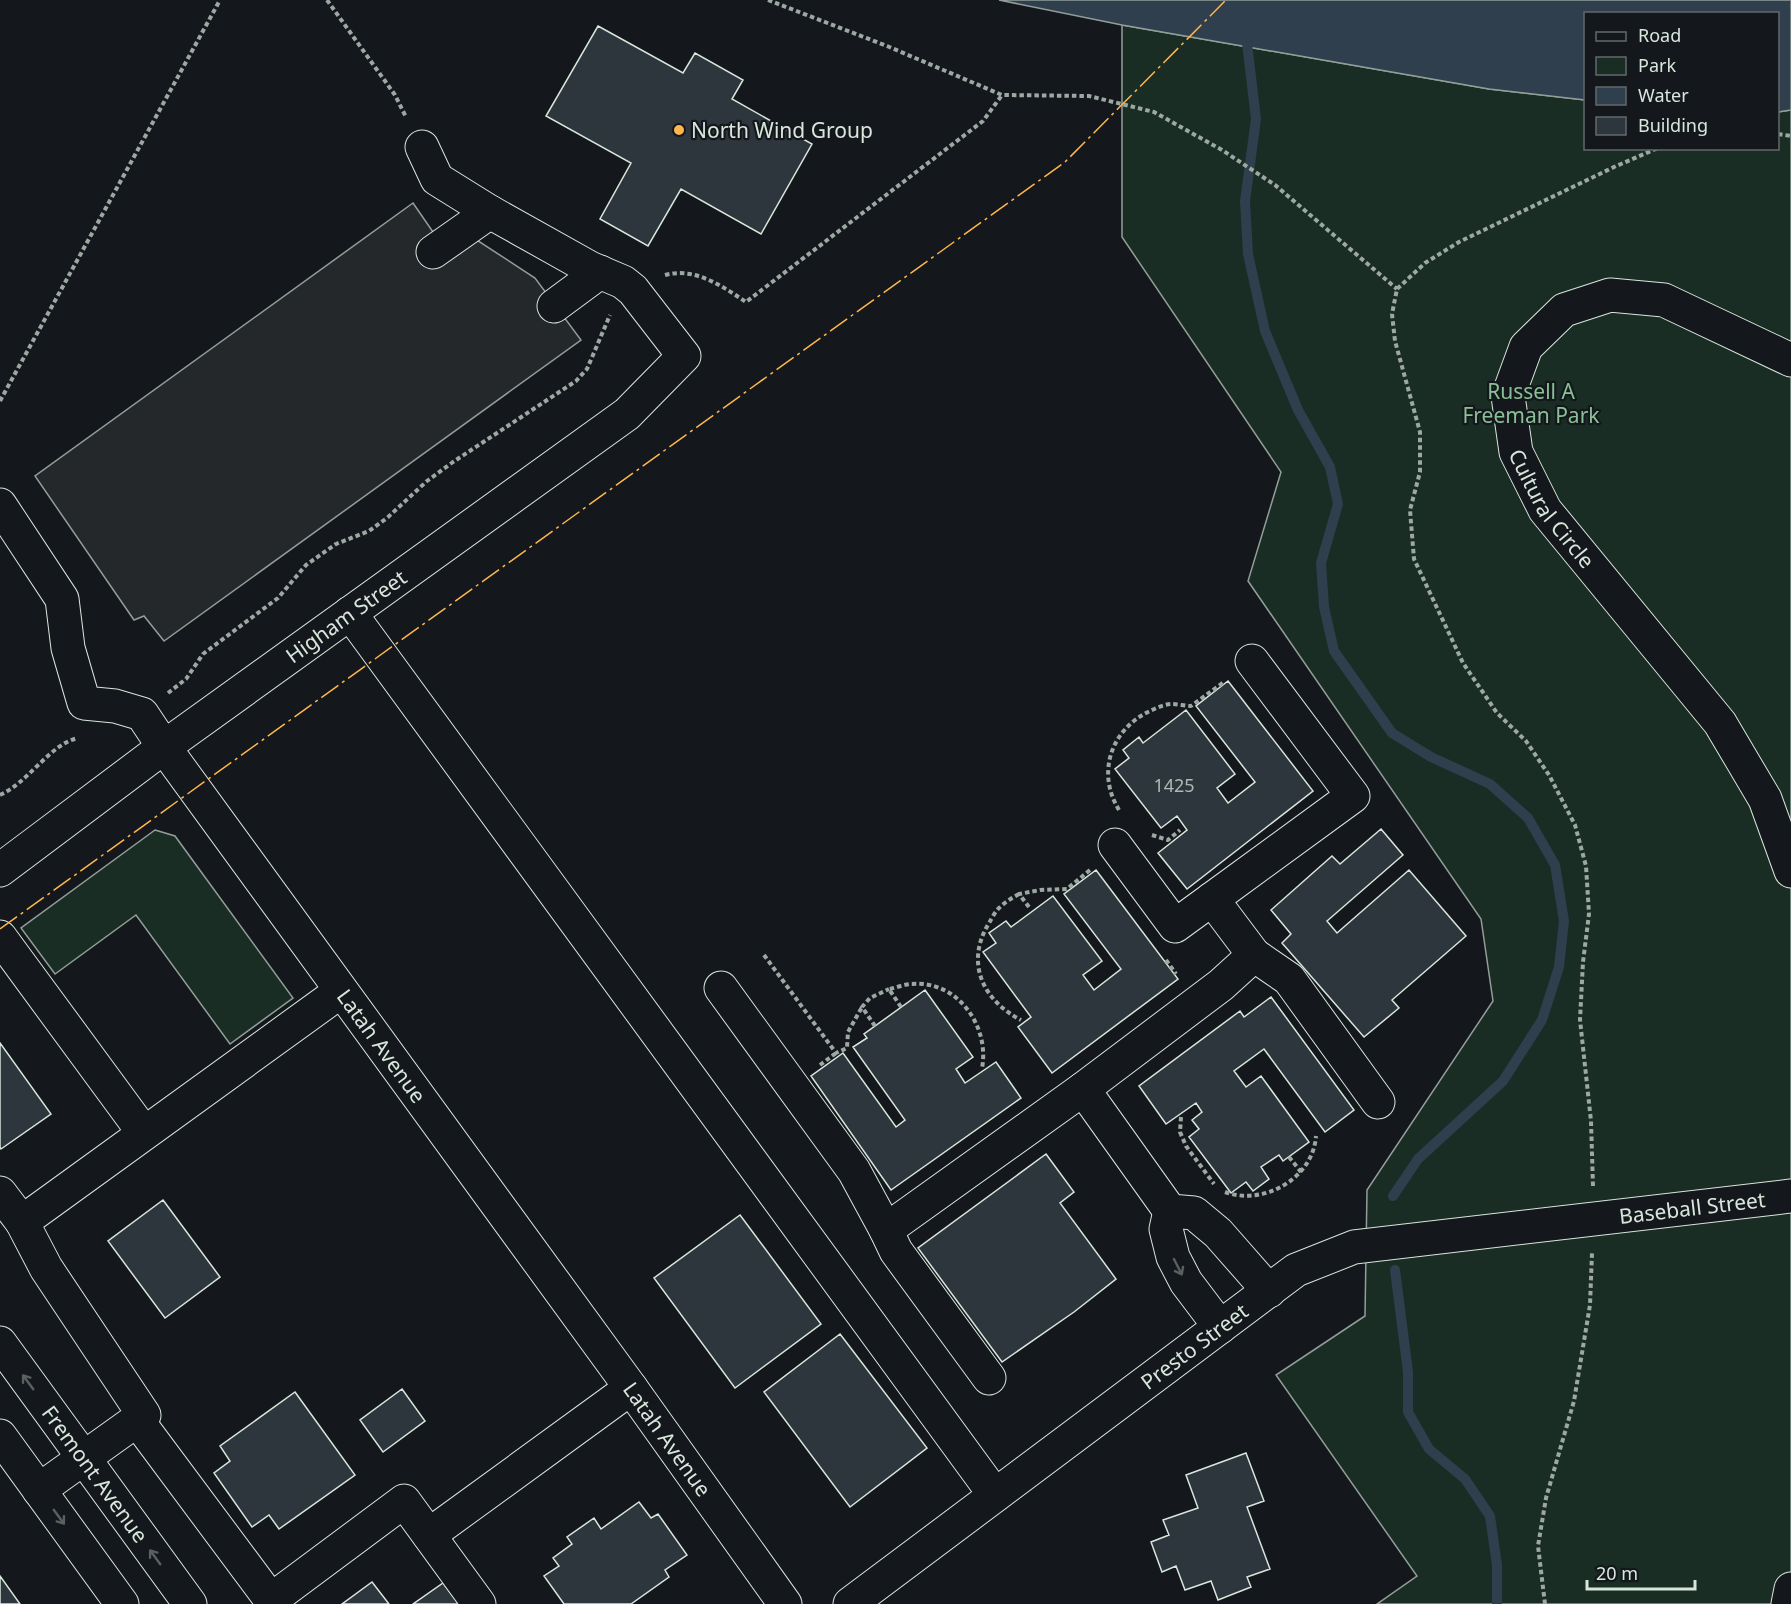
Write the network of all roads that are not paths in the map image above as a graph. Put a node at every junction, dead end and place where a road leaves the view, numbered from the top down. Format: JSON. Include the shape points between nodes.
{"nodes":[{"id":1,"x":422,"y":147,"type":"road end"},
{"id":2,"x":490,"y":212,"type":"junction"},
{"id":3,"x":434,"y":252,"type":"dead end"},
{"id":4,"x":600,"y":272,"type":"junction"},
{"id":5,"x":554,"y":306,"type":"dead end"},
{"id":6,"x":1791,"y":360,"type":"edge"},
{"id":7,"x":0,"y":505,"type":"edge"},
{"id":8,"x":350,"y":613,"type":"junction"},
{"id":9,"x":1252,"y":661,"type":"dead end"},
{"id":10,"x":164,"y":747,"type":"junction"},
{"id":11,"x":1120,"y":840,"type":"road end"},
{"id":12,"x":0,"y":870,"type":"edge"},
{"id":13,"x":1791,"y":871,"type":"edge"},
{"id":14,"x":1212,"y":899,"type":"junction"},
{"id":15,"x":0,"y":937,"type":"edge"},
{"id":16,"x":1254,"y":955,"type":"junction"},
{"id":17,"x":15,"y":978,"type":"edge"},
{"id":18,"x":721,"y":988,"type":"dead end"},
{"id":19,"x":341,"y":991,"type":"junction"},
{"id":20,"x":1083,"y":1089,"type":"junction"},
{"id":21,"x":1378,"y":1102,"type":"dead end"},
{"id":22,"x":144,"y":1133,"type":"junction"},
{"id":23,"x":0,"y":1193,"type":"edge"},
{"id":24,"x":1791,"y":1196,"type":"edge"},
{"id":25,"x":1170,"y":1211,"type":"junction"},
{"id":26,"x":22,"y":1221,"type":"junction"},
{"id":27,"x":1593,"y":1221,"type":"joint"},
{"id":28,"x":886,"y":1230,"type":"junction"},
{"id":29,"x":1269,"y":1291,"type":"junction"},
{"id":30,"x":1220,"y":1327,"type":"junction"},
{"id":31,"x":0,"y":1343,"type":"edge"},
{"id":32,"x":989,"y":1378,"type":"dead end"},
{"id":33,"x":631,"y":1388,"type":"junction"},
{"id":34,"x":137,"y":1420,"type":"junction"},
{"id":35,"x":0,"y":1436,"type":"edge"},
{"id":36,"x":84,"y":1458,"type":"junction"},
{"id":37,"x":39,"y":1490,"type":"junction"},
{"id":38,"x":995,"y":1495,"type":"junction"},
{"id":39,"x":429,"y":1535,"type":"junction"},
{"id":40,"x":1791,"y":1589,"type":"edge"},
{"id":41,"x":122,"y":1604,"type":"edge"},
{"id":42,"x":190,"y":1604,"type":"edge"},
{"id":43,"x":479,"y":1604,"type":"edge"},
{"id":44,"x":785,"y":1604,"type":"edge"},
{"id":45,"x":850,"y":1604,"type":"edge"},
{"id":46,"x":1788,"y":1604,"type":"edge"}],
"edges":[{"from":1,"to":2,"type":"street","via":[[437,179]]},
{"from":2,"to":3,"type":"street"},
{"from":2,"to":4,"type":"street"},
{"from":4,"to":5,"type":"street"},
{"from":4,"to":8,"type":"street","name":"Higham Street","via":[[633,290],[684,356],[627,414]]},
{"from":6,"to":13,"type":"street","name":"Cultural Circle","via":[[1664,300],[1610,295],[1564,310],[1526,347],[1508,396],[1516,452],[1545,510],[1720,723],[1765,799]]},
{"from":7,"to":10,"type":"street","name":"Latah Avenue","via":[[62,599],[68,648],[84,703],[142,714]]},
{"from":8,"to":10,"type":"street","name":"Higham Street"},
{"from":8,"to":38,"type":"street"},
{"from":9,"to":14,"type":"street","via":[[1353,796]]},
{"from":10,"to":12,"type":"street","name":"Higham Street"},
{"from":10,"to":19,"type":"street","name":"Latah Avenue"},
{"from":11,"to":14,"type":"street","via":[[1175,926]]},
{"from":14,"to":16,"type":"street"},
{"from":15,"to":17,"type":"street"},
{"from":16,"to":20,"type":"street","via":[[1221,986]]},
{"from":16,"to":21,"type":"street","via":[[1289,979]]},
{"from":17,"to":22,"type":"street"},
{"from":18,"to":28,"type":"street","via":[[854,1171]]},
{"from":19,"to":22,"type":"street"},
{"from":19,"to":33,"type":"street","name":"Latah Avenue"},
{"from":20,"to":25,"type":"street"},
{"from":20,"to":28,"type":"street"},
{"from":22,"to":26,"type":"street"},
{"from":23,"to":26,"type":"street"},
{"from":24,"to":27,"type":"street","name":"Baseball Street"},
{"from":25,"to":29,"type":"street","via":[[1194,1214]]},
{"from":25,"to":30,"type":"street","one_way":true,"via":[[1166,1229],[1173,1257],[1186,1282]]},
{"from":26,"to":34,"type":"street","via":[[46,1268],[144,1415]]},
{"from":27,"to":29,"type":"street","name":"Presto Street","via":[[1354,1247],[1296,1270]]},
{"from":28,"to":32,"type":"street","via":[[896,1251]]},
{"from":29,"to":30,"type":"street","name":"Presto Street"},
{"from":30,"to":38,"type":"street","name":"Presto Street"},
{"from":36,"to":31,"type":"street","name":"Fremont Avenue","one_way":true},
{"from":33,"to":39,"type":"street"},
{"from":33,"to":44,"type":"street","name":"Latah Avenue"},
{"from":34,"to":36,"type":"street"},
{"from":34,"to":39,"type":"street","via":[[271,1600],[404,1501]]},
{"from":35,"to":37,"type":"street"},
{"from":36,"to":37,"type":"street"},
{"from":42,"to":36,"type":"street","name":"Fremont Avenue","one_way":true},
{"from":37,"to":41,"type":"street","one_way":true},
{"from":38,"to":45,"type":"street","name":"Presto Street"},
{"from":39,"to":43,"type":"street"},
{"from":40,"to":46,"type":"street"}]}
